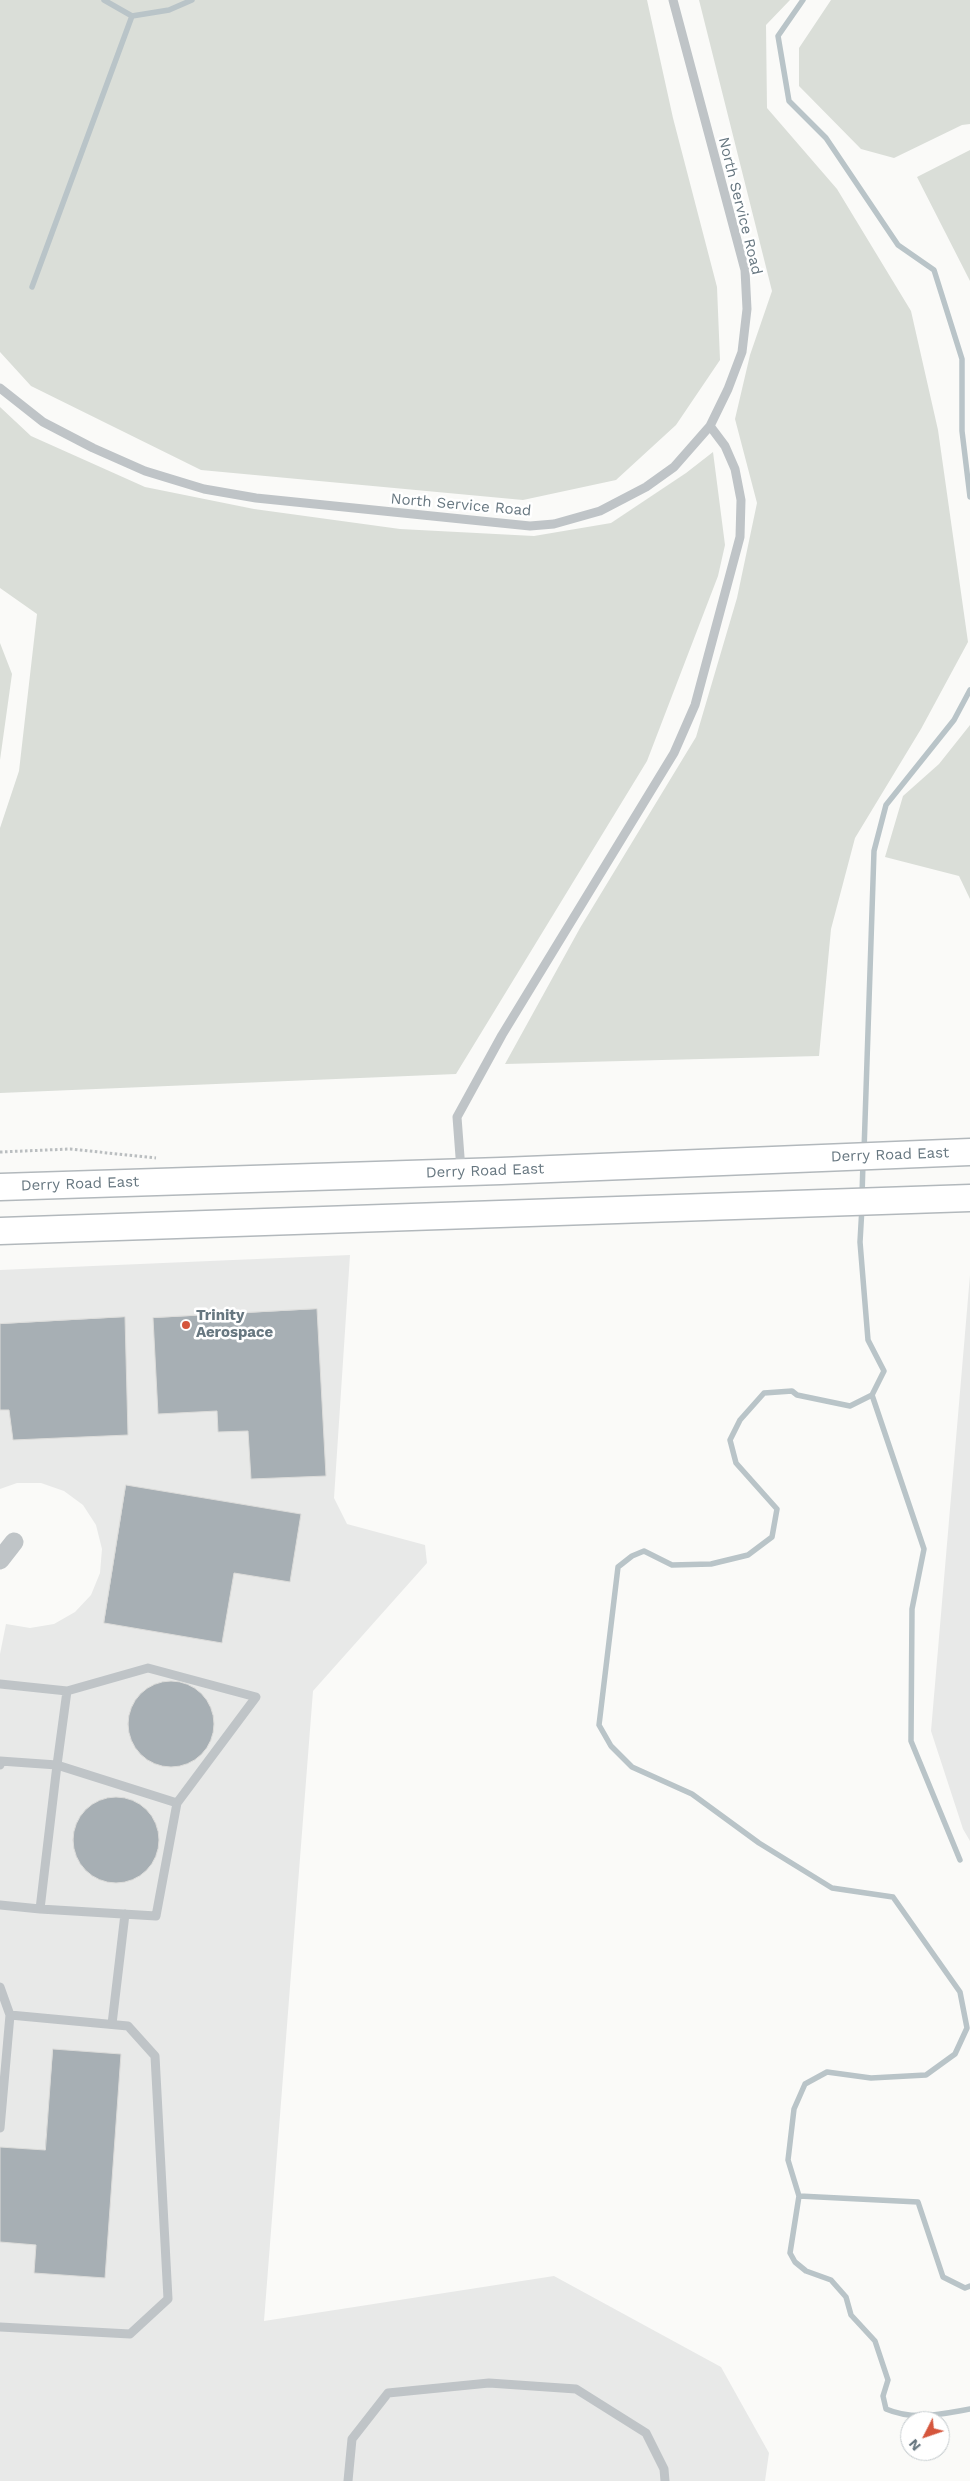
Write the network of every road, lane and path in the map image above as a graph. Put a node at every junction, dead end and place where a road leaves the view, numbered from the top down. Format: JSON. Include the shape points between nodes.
{"nodes":[{"id":1,"x":673,"y":0,"type":"edge"},
{"id":2,"x":0,"y":388,"type":"edge"},
{"id":3,"x":710,"y":426,"type":"junction"},
{"id":4,"x":970,"y":1152,"type":"edge"},
{"id":5,"x":461,"y":1172,"type":"junction"},
{"id":6,"x":0,"y":1187,"type":"edge"},
{"id":7,"x":970,"y":1198,"type":"edge"},
{"id":8,"x":0,"y":1231,"type":"edge"},
{"id":9,"x":14,"y":1542,"type":"dead end"},
{"id":10,"x":0,"y":1560,"type":"edge"},
{"id":11,"x":0,"y":1684,"type":"edge"},
{"id":12,"x":67,"y":1691,"type":"junction"},
{"id":13,"x":0,"y":1765,"type":"edge"},
{"id":14,"x":57,"y":1765,"type":"junction"},
{"id":15,"x":177,"y":1803,"type":"junction"},
{"id":16,"x":0,"y":1905,"type":"edge"},
{"id":17,"x":40,"y":1909,"type":"junction"},
{"id":18,"x":125,"y":1914,"type":"junction"},
{"id":19,"x":0,"y":1988,"type":"edge"},
{"id":20,"x":10,"y":2015,"type":"junction"},
{"id":21,"x":112,"y":2024,"type":"junction"},
{"id":22,"x":0,"y":2128,"type":"edge"},
{"id":23,"x":0,"y":2327,"type":"edge"},
{"id":24,"x":348,"y":2481,"type":"edge"},
{"id":25,"x":665,"y":2481,"type":"edge"}],
"edges":[{"from":1,"to":3,"type":"lane","name":"North Service Road","via":[[745,270],[747,309],[742,352]]},
{"from":2,"to":3,"type":"lane","name":"North Service Road","via":[[43,422],[93,448],[145,471],[204,489],[256,498],[530,526],[578,518],[622,502],[674,467]]},
{"from":3,"to":5,"type":"lane","via":[[725,446],[735,469],[740,500],[740,537],[695,705],[674,753],[502,1035],[457,1117]]},
{"from":4,"to":5,"type":"main road","name":"Derry Road East"},
{"from":5,"to":6,"type":"main road","name":"Derry Road East"},
{"from":7,"to":8,"type":"main road"},
{"from":9,"to":10,"type":"street"},
{"from":11,"to":12,"type":"lane"},
{"from":12,"to":14,"type":"lane"},
{"from":12,"to":15,"type":"lane","via":[[148,1668],[256,1696]]},
{"from":13,"to":14,"type":"lane","via":[[0,1762]]},
{"from":14,"to":15,"type":"lane"},
{"from":14,"to":17,"type":"lane"},
{"from":15,"to":18,"type":"lane","via":[[156,1916]]},
{"from":16,"to":17,"type":"lane"},
{"from":17,"to":18,"type":"lane"},
{"from":18,"to":21,"type":"lane"},
{"from":19,"to":20,"type":"lane"},
{"from":20,"to":21,"type":"lane"},
{"from":20,"to":22,"type":"lane"},
{"from":21,"to":23,"type":"lane","via":[[128,2026],[155,2056],[168,2299],[130,2334]]},
{"from":24,"to":25,"type":"lane","via":[[352,2439],[388,2393],[489,2382],[576,2389],[646,2433],[664,2469]]}]}
